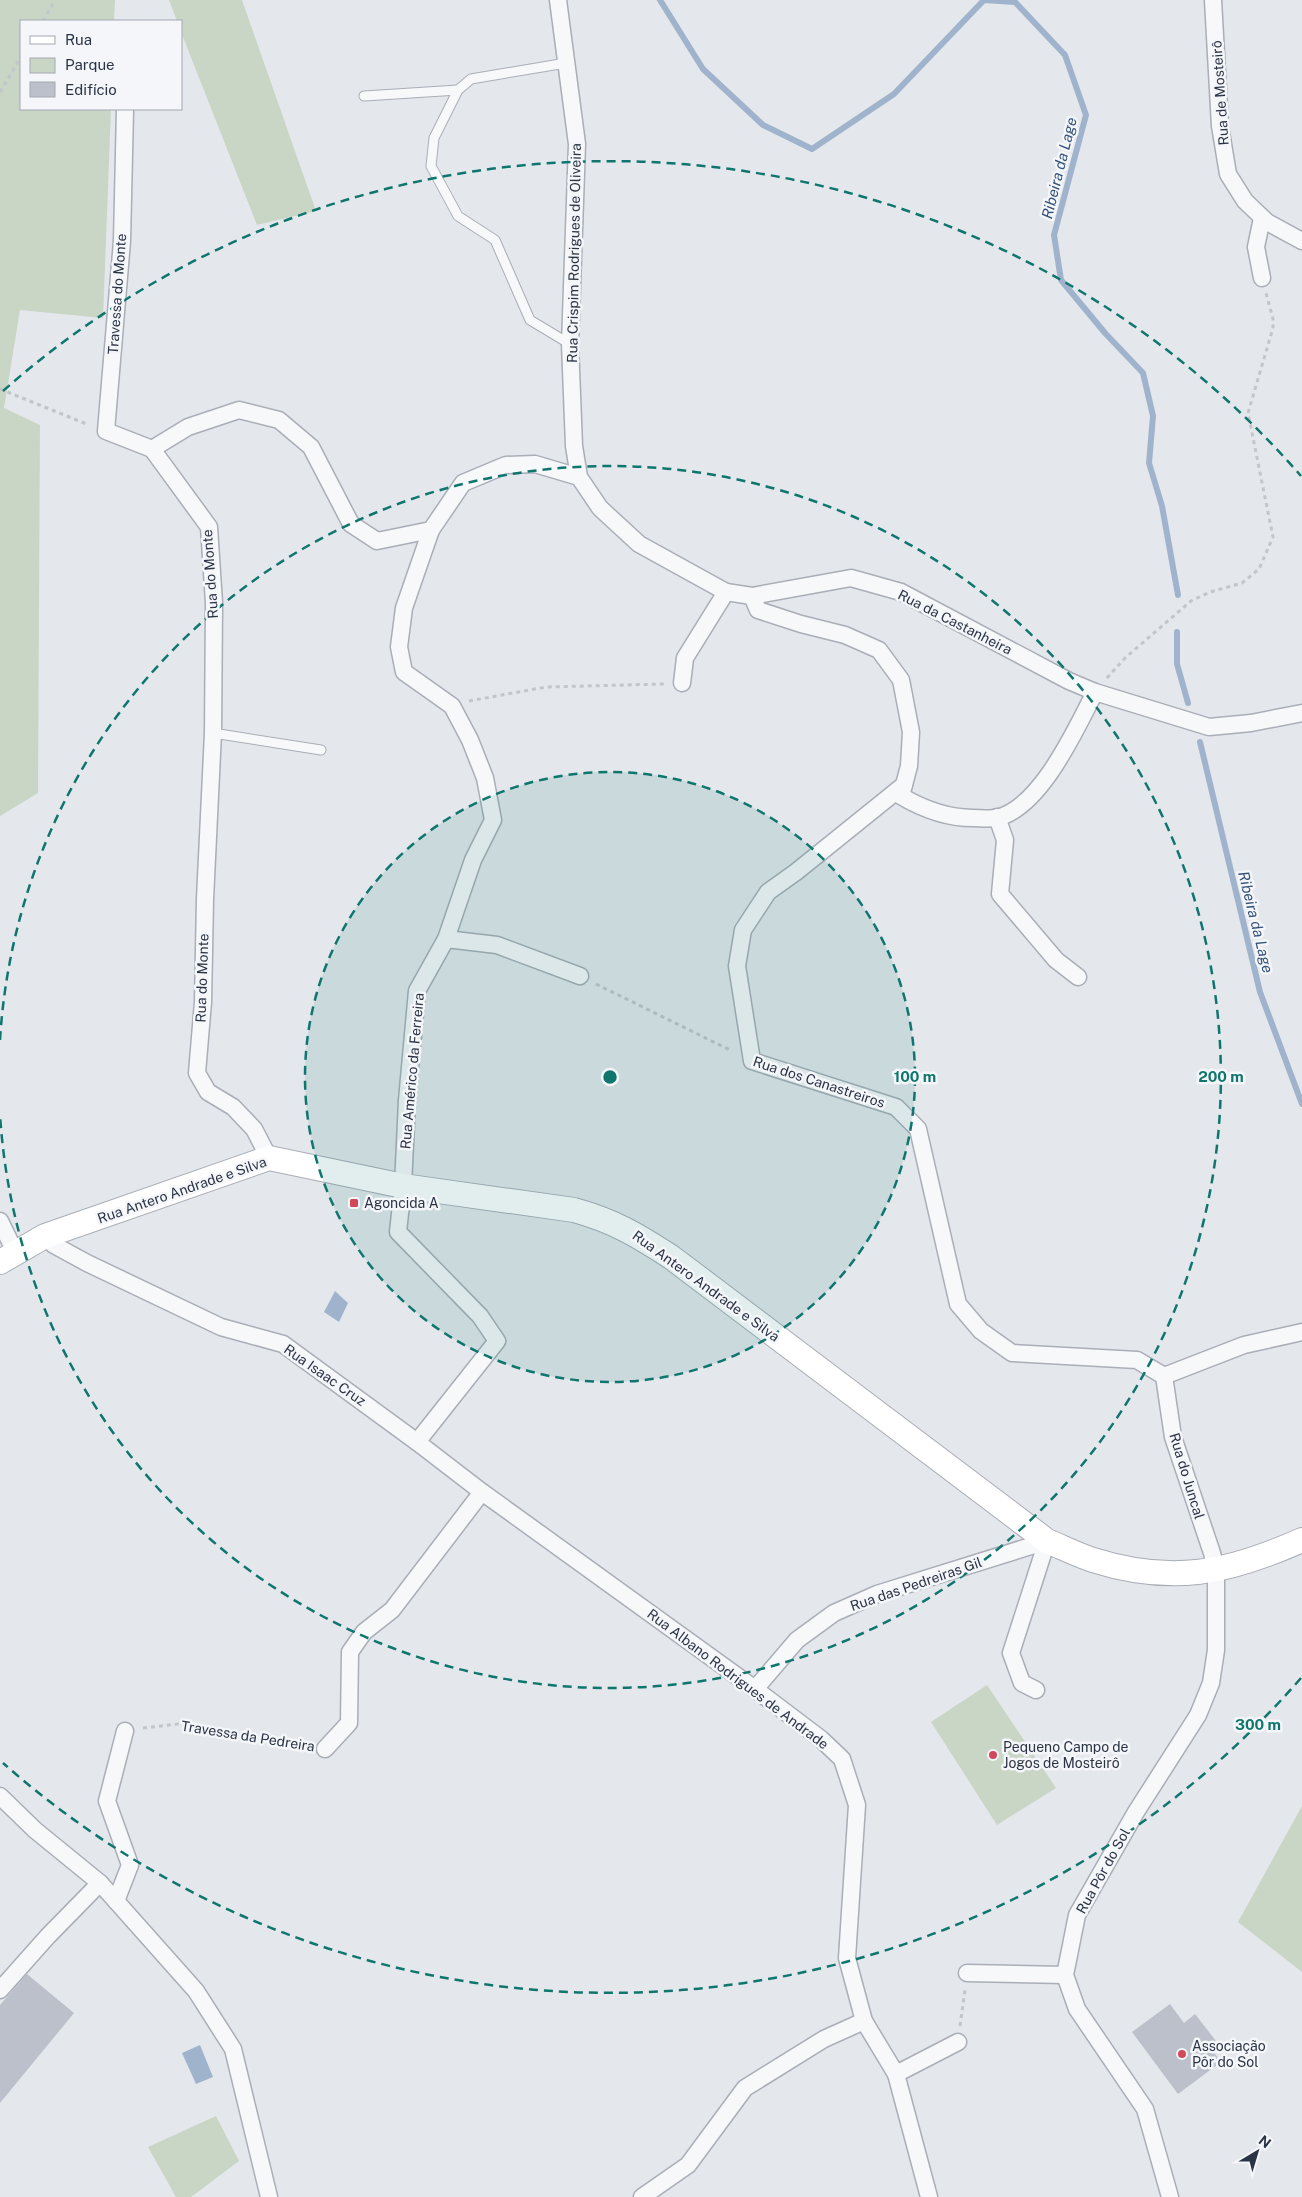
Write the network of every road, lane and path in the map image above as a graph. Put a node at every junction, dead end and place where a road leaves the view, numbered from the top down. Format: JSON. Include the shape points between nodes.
{"nodes":[{"id":1,"x":55,"y":0,"type":"edge"},
{"id":2,"x":558,"y":0,"type":"edge"},
{"id":3,"x":1214,"y":0,"type":"edge"},
{"id":4,"x":43,"y":20,"type":"edge"},
{"id":5,"x":20,"y":59,"type":"edge"},
{"id":6,"x":566,"y":63,"type":"junction"},
{"id":7,"x":458,"y":90,"type":"junction"},
{"id":8,"x":0,"y":92,"type":"edge"},
{"id":9,"x":364,"y":96,"type":"dead end"},
{"id":10,"x":124,"y":110,"type":"edge"},
{"id":11,"x":1262,"y":218,"type":"junction"},
{"id":12,"x":1302,"y":241,"type":"edge"},
{"id":13,"x":1262,"y":278,"type":"joint"},
{"id":14,"x":570,"y":344,"type":"junction"},
{"id":15,"x":0,"y":389,"type":"edge"},
{"id":16,"x":106,"y":431,"type":"junction"},
{"id":17,"x":152,"y":449,"type":"junction"},
{"id":18,"x":580,"y":477,"type":"junction"},
{"id":19,"x":431,"y":530,"type":"junction"},
{"id":20,"x":726,"y":592,"type":"junction"},
{"id":21,"x":752,"y":596,"type":"junction"},
{"id":22,"x":682,"y":683,"type":"joint"},
{"id":23,"x":1095,"y":692,"type":"junction"},
{"id":24,"x":452,"y":706,"type":"junction"},
{"id":25,"x":1302,"y":714,"type":"edge"},
{"id":26,"x":213,"y":733,"type":"junction"},
{"id":27,"x":321,"y":750,"type":"dead end"},
{"id":28,"x":904,"y":785,"type":"junction"},
{"id":29,"x":997,"y":818,"type":"junction"},
{"id":30,"x":446,"y":939,"type":"junction"},
{"id":31,"x":580,"y":976,"type":"joint"},
{"id":32,"x":1078,"y":977,"type":"dead end"},
{"id":33,"x":752,"y":1061,"type":"junction"},
{"id":34,"x":269,"y":1158,"type":"junction"},
{"id":35,"x":403,"y":1186,"type":"junction"},
{"id":36,"x":0,"y":1221,"type":"edge"},
{"id":37,"x":44,"y":1236,"type":"junction"},
{"id":38,"x":7,"y":1257,"type":"edge"},
{"id":39,"x":1302,"y":1332,"type":"edge"},
{"id":40,"x":1164,"y":1376,"type":"junction"},
{"id":41,"x":418,"y":1442,"type":"junction"},
{"id":42,"x":482,"y":1492,"type":"junction"},
{"id":43,"x":1302,"y":1540,"type":"edge"},
{"id":44,"x":1047,"y":1541,"type":"junction"},
{"id":45,"x":1216,"y":1570,"type":"junction"},
{"id":46,"x":755,"y":1689,"type":"junction"},
{"id":47,"x":1036,"y":1690,"type":"dead end"},
{"id":48,"x":125,"y":1731,"type":"joint"},
{"id":49,"x":325,"y":1749,"type":"joint"},
{"id":50,"x":0,"y":1796,"type":"edge"},
{"id":51,"x":100,"y":1883,"type":"junction"},
{"id":52,"x":116,"y":1901,"type":"junction"},
{"id":53,"x":967,"y":1973,"type":"joint"},
{"id":54,"x":1065,"y":1975,"type":"junction"},
{"id":55,"x":0,"y":1990,"type":"edge"},
{"id":56,"x":864,"y":2021,"type":"junction"},
{"id":57,"x":958,"y":2042,"type":"joint"},
{"id":58,"x":896,"y":2074,"type":"junction"},
{"id":59,"x":269,"y":2197,"type":"edge"},
{"id":60,"x":642,"y":2197,"type":"edge"},
{"id":61,"x":929,"y":2197,"type":"edge"},
{"id":62,"x":1170,"y":2197,"type":"edge"}],
"edges":[{"from":1,"to":4,"type":"path"},
{"from":2,"to":6,"type":"street","name":"Rua Crispim Rodrigues de Oliveira"},
{"from":3,"to":11,"type":"street","name":"Rua de Mosteirô","via":[[1220,126],[1228,174],[1245,201]]},
{"from":5,"to":8,"type":"path"},
{"from":6,"to":7,"type":"lane","via":[[471,79]]},
{"from":6,"to":14,"type":"street","name":"Rua Crispim Rodrigues de Oliveira","via":[[577,144]]},
{"from":7,"to":9,"type":"lane"},
{"from":7,"to":14,"type":"lane","via":[[434,138],[431,166],[458,216],[495,240],[530,320]]},
{"from":10,"to":16,"type":"street","name":"Travessa do Monte","via":[[122,242]]},
{"from":11,"to":12,"type":"street","name":"Rua de Mosteirô"},
{"from":11,"to":13,"type":"street","via":[[1256,247]]},
{"from":13,"to":23,"type":"path","via":[[1273,328],[1248,413],[1273,537],[1259,569],[1242,583],[1191,601],[1125,658]]},
{"from":14,"to":18,"type":"street","name":"Rua Crispim Rodrigues de Oliveira","via":[[574,446]]},
{"from":15,"to":16,"type":"path"},
{"from":16,"to":17,"type":"street"},
{"from":17,"to":19,"type":"street","via":[[188,427],[239,410],[279,420],[311,447],[351,524],[377,541]]},
{"from":17,"to":26,"type":"street","name":"Rua do Monte","via":[[209,527],[214,604]]},
{"from":18,"to":19,"type":"street","via":[[535,464],[506,465],[463,484]]},
{"from":18,"to":20,"type":"street","name":"Rua da Castanheira","via":[[600,508],[639,544]]},
{"from":19,"to":24,"type":"street","name":"Rua Américo da Ferreira","via":[[404,608],[399,648],[404,672]]},
{"from":20,"to":21,"type":"street","name":"Rua da Castanheira"},
{"from":20,"to":22,"type":"street","via":[[684,658]]},
{"from":21,"to":23,"type":"street","name":"Rua da Castanheira","via":[[851,578],[901,592]]},
{"from":21,"to":28,"type":"street","via":[[758,610],[845,635],[878,650],[901,680],[910,723],[909,766]]},
{"from":22,"to":24,"type":"path","via":[[546,687]]},
{"from":23,"to":25,"type":"street","name":"Rua da Castanheira","via":[[1209,727]]},
{"from":23,"to":29,"type":"street","via":[[1047,777],[1022,804]]},
{"from":24,"to":30,"type":"street","name":"Rua Américo da Ferreira","via":[[486,778],[493,820],[474,860]]},
{"from":26,"to":27,"type":"lane"},
{"from":26,"to":34,"type":"street","name":"Rua do Monte","via":[[203,1002],[197,1073],[208,1092],[233,1107],[254,1128]]},
{"from":28,"to":29,"type":"street","via":[[902,796],[922,808],[959,818]]},
{"from":28,"to":33,"type":"street","via":[[768,892],[743,930],[737,966]]},
{"from":29,"to":32,"type":"street","via":[[1005,840],[1000,894],[1056,960]]},
{"from":30,"to":31,"type":"street","via":[[497,945]]},
{"from":30,"to":35,"type":"street","name":"Rua Américo da Ferreira","via":[[417,991]]},
{"from":31,"to":33,"type":"path","name":"Rua dos Canastreiros"},
{"from":33,"to":40,"type":"street","name":"Rua dos Canastreiros","via":[[896,1107],[918,1129],[958,1304],[981,1331],[1012,1353],[1136,1360]]},
{"from":34,"to":35,"type":"street","name":"Rua Antero Andrade e Silva"},
{"from":34,"to":37,"type":"street","name":"Rua Antero Andrade e Silva"},
{"from":35,"to":41,"type":"street","name":"Rua Américo da Ferreira","via":[[398,1232],[480,1316],[497,1340]]},
{"from":35,"to":44,"type":"street","name":"Rua Antero Andrade e Silva","via":[[574,1210],[623,1227],[670,1258]]},
{"from":36,"to":38,"type":"street"},
{"from":37,"to":38,"type":"street","name":"Rua Antero Andrade e Silva"},
{"from":37,"to":41,"type":"street","name":"Rua Isaac Cruz","via":[[87,1263],[220,1327],[283,1344]]},
{"from":39,"to":40,"type":"street","via":[[1244,1345]]},
{"from":40,"to":45,"type":"street","name":"Rua do Juncal","via":[[1173,1437]]},
{"from":41,"to":42,"type":"street","name":"Rua Isaac Cruz"},
{"from":42,"to":46,"type":"street","name":"Rua Albano Rodrigues de Andrade"},
{"from":42,"to":49,"type":"street","name":"Travessa da Pedreira","via":[[392,1610],[364,1632],[350,1652],[348,1723]]},
{"from":43,"to":45,"type":"street","name":"Rua Antero Andrade e Silva","via":[[1266,1556]]},
{"from":44,"to":45,"type":"street","name":"Rua Antero Andrade e Silva","via":[[1093,1560],[1141,1571],[1183,1575]]},
{"from":44,"to":46,"type":"street","name":"Rua das Pedreiras Gil","via":[[877,1594],[834,1613],[797,1640]]},
{"from":44,"to":47,"type":"street","via":[[1011,1653],[1022,1683]]},
{"from":45,"to":54,"type":"street","name":"Rua Pôr do Sol","via":[[1216,1650],[1211,1683],[1198,1715],[1136,1812],[1077,1915]]},
{"from":46,"to":56,"type":"street","name":"Rua Albano Rodrigues de Andrade","via":[[842,1758],[857,1805],[846,1958]]},
{"from":48,"to":49,"type":"path","name":"Travessa da Pedreira","via":[[178,1724]]},
{"from":48,"to":52,"type":"street","via":[[107,1801],[130,1865]]},
{"from":50,"to":51,"type":"street","via":[[35,1830]]},
{"from":51,"to":52,"type":"street"},
{"from":51,"to":55,"type":"street"},
{"from":52,"to":59,"type":"street","via":[[196,1991],[233,2049]]},
{"from":53,"to":54,"type":"street"},
{"from":53,"to":57,"type":"path"},
{"from":54,"to":62,"type":"street","via":[[1077,2009],[1145,2109]]},
{"from":56,"to":58,"type":"street","name":"Rua Albano Rodrigues de Andrade"},
{"from":56,"to":60,"type":"street","via":[[824,2039],[745,2088],[688,2165]]},
{"from":57,"to":58,"type":"street"},
{"from":58,"to":61,"type":"street","name":"Rua Albano Rodrigues de Andrade"}]}
